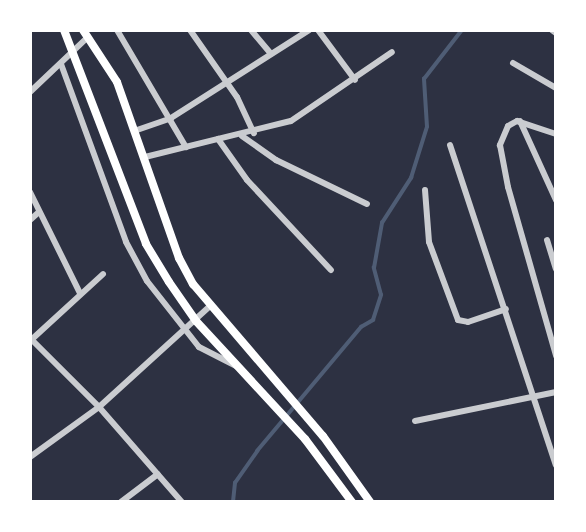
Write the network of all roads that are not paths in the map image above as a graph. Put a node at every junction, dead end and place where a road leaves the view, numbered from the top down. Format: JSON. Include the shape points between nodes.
{"nodes":[{"id":1,"x":64,"y":30,"type":"edge"},
{"id":2,"x":117,"y":30,"type":"edge"},
{"id":3,"x":190,"y":30,"type":"edge"},
{"id":4,"x":251,"y":30,"type":"edge"},
{"id":5,"x":309,"y":30,"type":"edge"},
{"id":6,"x":318,"y":30,"type":"edge"},
{"id":7,"x":552,"y":30,"type":"edge"},
{"id":8,"x":85,"y":33,"type":"edge"},
{"id":9,"x":556,"y":33,"type":"edge"},
{"id":10,"x":75,"y":52,"type":"junction"},
{"id":11,"x":391,"y":52,"type":"dead end"},
{"id":12,"x":271,"y":54,"type":"junction"},
{"id":13,"x":513,"y":63,"type":"dead end"},
{"id":14,"x":61,"y":64,"type":"junction"},
{"id":15,"x":355,"y":80,"type":"junction"},
{"id":16,"x":226,"y":82,"type":"junction"},
{"id":17,"x":556,"y":88,"type":"edge"},
{"id":18,"x":30,"y":92,"type":"edge"},
{"id":19,"x":171,"y":118,"type":"junction"},
{"id":20,"x":520,"y":121,"type":"junction"},
{"id":21,"x":137,"y":130,"type":"junction"},
{"id":22,"x":254,"y":133,"type":"junction"},
{"id":23,"x":556,"y":134,"type":"edge"},
{"id":24,"x":242,"y":136,"type":"junction"},
{"id":25,"x":218,"y":139,"type":"junction"},
{"id":26,"x":450,"y":145,"type":"dead end"},
{"id":27,"x":110,"y":146,"type":"junction"},
{"id":28,"x":186,"y":147,"type":"junction"},
{"id":29,"x":93,"y":155,"type":"junction"},
{"id":30,"x":145,"y":157,"type":"junction"},
{"id":31,"x":425,"y":190,"type":"dead end"},
{"id":32,"x":30,"y":192,"type":"edge"},
{"id":33,"x":556,"y":201,"type":"edge"},
{"id":34,"x":367,"y":204,"type":"dead end"},
{"id":35,"x":39,"y":212,"type":"junction"},
{"id":36,"x":30,"y":220,"type":"edge"},
{"id":37,"x":547,"y":240,"type":"dead end"},
{"id":38,"x":556,"y":269,"type":"edge"},
{"id":39,"x":331,"y":270,"type":"dead end"},
{"id":40,"x":103,"y":274,"type":"dead end"},
{"id":41,"x":80,"y":293,"type":"junction"},
{"id":42,"x":209,"y":307,"type":"junction"},
{"id":43,"x":506,"y":309,"type":"junction"},
{"id":44,"x":196,"y":321,"type":"junction"},
{"id":45,"x":184,"y":332,"type":"junction"},
{"id":46,"x":31,"y":340,"type":"edge"},
{"id":47,"x":556,"y":356,"type":"edge"},
{"id":48,"x":240,"y":367,"type":"junction"},
{"id":49,"x":556,"y":392,"type":"edge"},
{"id":50,"x":536,"y":397,"type":"junction"},
{"id":51,"x":99,"y":407,"type":"junction"},
{"id":52,"x":415,"y":421,"type":"dead end"},
{"id":53,"x":30,"y":457,"type":"edge"},
{"id":54,"x":556,"y":465,"type":"edge"},
{"id":55,"x":158,"y":474,"type":"junction"},
{"id":56,"x":121,"y":502,"type":"edge"},
{"id":57,"x":182,"y":502,"type":"edge"},
{"id":58,"x":352,"y":502,"type":"edge"},
{"id":59,"x":370,"y":502,"type":"edge"}],
"edges":[{"from":1,"to":10,"type":"main road"},
{"from":2,"to":19,"type":"street"},
{"from":3,"to":16,"type":"street"},
{"from":4,"to":12,"type":"street"},
{"from":5,"to":12,"type":"street"},
{"from":6,"to":15,"type":"street"},
{"from":7,"to":9,"type":"street"},
{"from":8,"to":10,"type":"street"},
{"from":8,"to":21,"type":"main road","via":[[117,82]]},
{"from":10,"to":14,"type":"street"},
{"from":10,"to":27,"type":"main road"},
{"from":11,"to":15,"type":"street"},
{"from":12,"to":16,"type":"street"},
{"from":13,"to":17,"type":"street"},
{"from":14,"to":18,"type":"street"},
{"from":14,"to":29,"type":"street"},
{"from":15,"to":22,"type":"street","via":[[291,121]]},
{"from":16,"to":19,"type":"street"},
{"from":16,"to":22,"type":"street"},
{"from":19,"to":21,"type":"street"},
{"from":19,"to":28,"type":"street"},
{"from":20,"to":23,"type":"street"},
{"from":20,"to":33,"type":"street"},
{"from":20,"to":47,"type":"street","via":[[511,124],[500,145]]},
{"from":21,"to":30,"type":"main road"},
{"from":22,"to":24,"type":"street"},
{"from":24,"to":25,"type":"street"},
{"from":24,"to":34,"type":"street","via":[[276,160]]},
{"from":25,"to":28,"type":"street"},
{"from":25,"to":39,"type":"street","via":[[247,180]]},
{"from":26,"to":43,"type":"street"},
{"from":27,"to":29,"type":"street"},
{"from":27,"to":44,"type":"main road","via":[[146,244]]},
{"from":28,"to":30,"type":"street"},
{"from":29,"to":45,"type":"street","via":[[146,281]]},
{"from":30,"to":42,"type":"main road","via":[[178,258]]},
{"from":31,"to":43,"type":"street","via":[[429,242],[458,320],[468,322]]},
{"from":32,"to":35,"type":"street"},
{"from":35,"to":36,"type":"street"},
{"from":35,"to":41,"type":"street"},
{"from":37,"to":38,"type":"street"},
{"from":40,"to":41,"type":"street"},
{"from":41,"to":46,"type":"street"},
{"from":42,"to":44,"type":"street"},
{"from":42,"to":59,"type":"main road","via":[[323,436]]},
{"from":43,"to":50,"type":"street"},
{"from":44,"to":45,"type":"street"},
{"from":44,"to":48,"type":"main road"},
{"from":45,"to":48,"type":"street","via":[[209,355]]},
{"from":45,"to":51,"type":"street"},
{"from":46,"to":51,"type":"street"},
{"from":48,"to":58,"type":"main road","via":[[305,439]]},
{"from":49,"to":50,"type":"street"},
{"from":50,"to":52,"type":"street"},
{"from":50,"to":54,"type":"street"},
{"from":51,"to":53,"type":"street"},
{"from":51,"to":55,"type":"street"},
{"from":55,"to":56,"type":"street"},
{"from":55,"to":57,"type":"street"}]}
